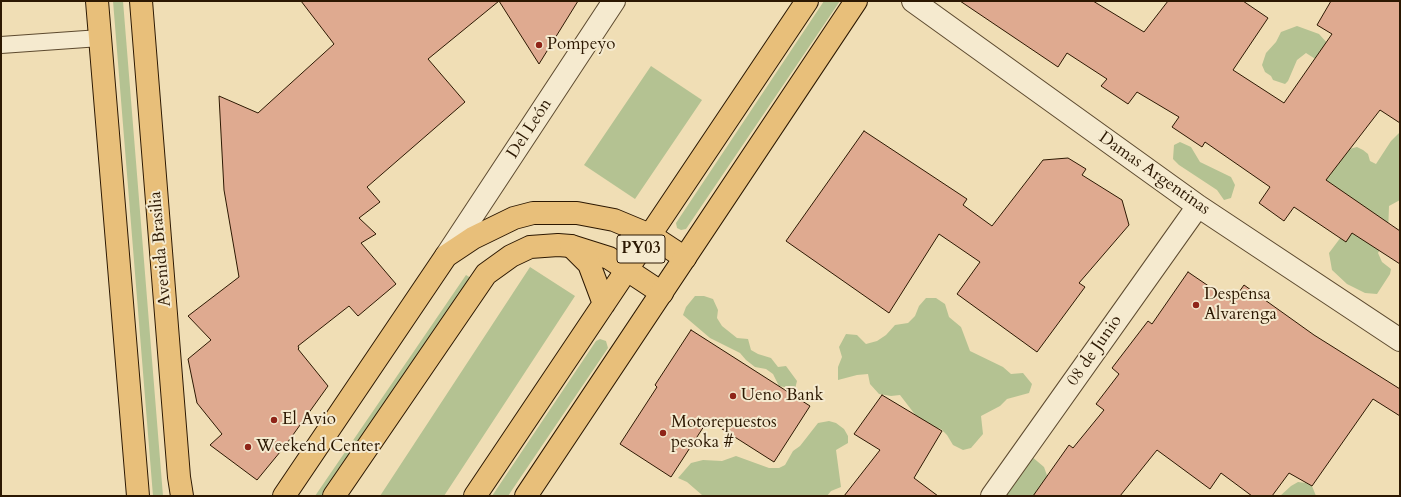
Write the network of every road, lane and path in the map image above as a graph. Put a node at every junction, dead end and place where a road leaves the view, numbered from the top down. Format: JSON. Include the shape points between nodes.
{"nodes":[{"id":1,"x":97,"y":1,"type":"edge"},
{"id":2,"x":141,"y":1,"type":"edge"},
{"id":3,"x":614,"y":1,"type":"edge"},
{"id":4,"x":807,"y":1,"type":"edge"},
{"id":5,"x":856,"y":1,"type":"edge"},
{"id":6,"x":913,"y":1,"type":"edge"},
{"id":7,"x":100,"y":38,"type":"junction"},
{"id":8,"x":1,"y":45,"type":"edge"},
{"id":9,"x":1198,"y":206,"type":"junction"},
{"id":10,"x":650,"y":234,"type":"junction"},
{"id":11,"x":571,"y":246,"type":"junction"},
{"id":12,"x":446,"y":256,"type":"junction"},
{"id":13,"x":685,"y":258,"type":"junction"},
{"id":14,"x":627,"y":270,"type":"junction"},
{"id":15,"x":662,"y":293,"type":"junction"},
{"id":16,"x":604,"y":304,"type":"junction"},
{"id":17,"x":1400,"y":340,"type":"edge"},
{"id":18,"x":138,"y":493,"type":"edge"},
{"id":19,"x":182,"y":496,"type":"edge"},
{"id":20,"x":284,"y":496,"type":"edge"},
{"id":21,"x":334,"y":496,"type":"edge"},
{"id":22,"x":475,"y":496,"type":"edge"},
{"id":23,"x":526,"y":496,"type":"edge"},
{"id":24,"x":992,"y":496,"type":"edge"}],
"edges":[{"from":1,"to":7,"type":"main road"},
{"from":2,"to":19,"type":"main road","name":"Avenida Brasilia"},
{"from":3,"to":12,"type":"street","name":"Del León"},
{"from":4,"to":10,"type":"main road","number":"PY03"},
{"from":5,"to":13,"type":"main road","number":"PY03"},
{"from":6,"to":9,"type":"street","name":"Damas Argentinas"},
{"from":7,"to":8,"type":"lane"},
{"from":7,"to":18,"type":"main road"},
{"from":9,"to":17,"type":"street","name":"Damas Argentinas"},
{"from":9,"to":24,"type":"street","name":"08 de Junio"},
{"from":10,"to":12,"type":"main road","via":[[614,220],[577,213],[533,213],[491,228]]},
{"from":10,"to":13,"type":"main road"},
{"from":10,"to":14,"type":"main road","number":"PY03"},
{"from":11,"to":14,"type":"main road","via":[[609,258]]},
{"from":11,"to":16,"type":"main road","via":[[589,264]]},
{"from":11,"to":21,"type":"main road","via":[[530,247],[511,256],[486,274]]},
{"from":12,"to":20,"type":"main road"},
{"from":13,"to":15,"type":"main road","number":"PY03"},
{"from":14,"to":15,"type":"main road"},
{"from":14,"to":16,"type":"main road","number":"PY03"},
{"from":15,"to":23,"type":"main road","number":"PY03"},
{"from":16,"to":22,"type":"main road","number":"PY03"}]}
